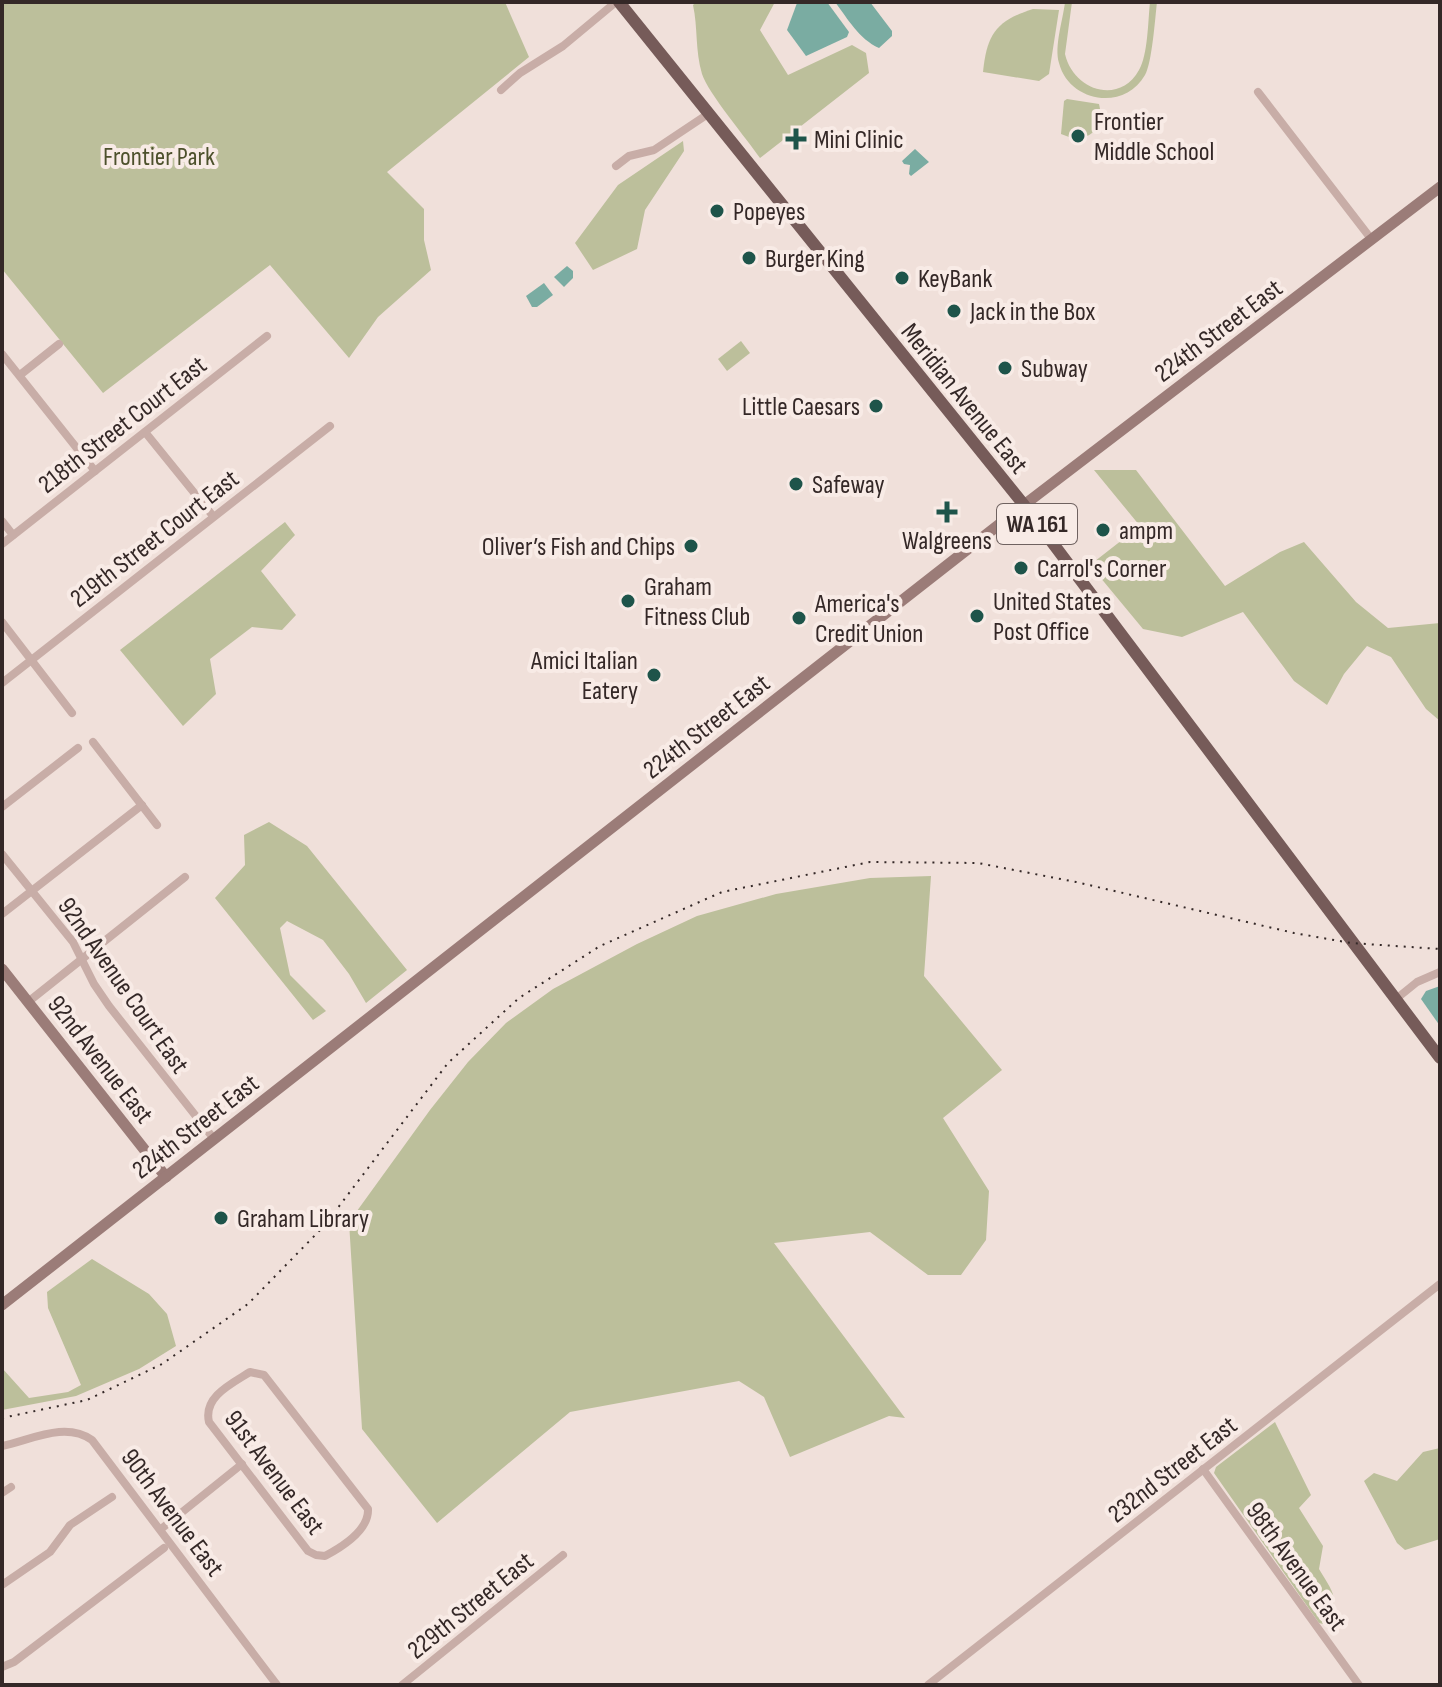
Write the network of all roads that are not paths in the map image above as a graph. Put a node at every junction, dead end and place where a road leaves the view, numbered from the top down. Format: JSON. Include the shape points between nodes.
{"nodes":[{"id":1,"x":618,"y":2,"type":"edge"},
{"id":2,"x":501,"y":90,"type":"dead end"},
{"id":3,"x":1258,"y":92,"type":"dead end"},
{"id":4,"x":708,"y":114,"type":"junction"},
{"id":5,"x":616,"y":166,"type":"dead end"},
{"id":6,"x":1440,"y":187,"type":"edge"},
{"id":7,"x":1372,"y":240,"type":"junction"},
{"id":8,"x":267,"y":336,"type":"dead end"},
{"id":9,"x":59,"y":344,"type":"dead end"},
{"id":10,"x":2,"y":354,"type":"edge"},
{"id":11,"x":20,"y":375,"type":"junction"},
{"id":12,"x":330,"y":426,"type":"dead end"},
{"id":13,"x":145,"y":432,"type":"junction"},
{"id":14,"x":95,"y":471,"type":"junction"},
{"id":15,"x":1024,"y":505,"type":"junction"},
{"id":16,"x":213,"y":516,"type":"junction"},
{"id":17,"x":2,"y":521,"type":"edge"},
{"id":18,"x":13,"y":535,"type":"junction"},
{"id":19,"x":2,"y":544,"type":"edge"},
{"id":20,"x":2,"y":622,"type":"edge"},
{"id":21,"x":31,"y":660,"type":"junction"},
{"id":22,"x":2,"y":683,"type":"edge"},
{"id":23,"x":72,"y":713,"type":"dead end"},
{"id":24,"x":93,"y":742,"type":"dead end"},
{"id":25,"x":78,"y":748,"type":"dead end"},
{"id":26,"x":142,"y":805,"type":"junction"},
{"id":27,"x":2,"y":807,"type":"edge"},
{"id":28,"x":157,"y":825,"type":"dead end"},
{"id":29,"x":2,"y":854,"type":"edge"},
{"id":30,"x":185,"y":877,"type":"dead end"},
{"id":31,"x":32,"y":890,"type":"junction"},
{"id":32,"x":2,"y":914,"type":"edge"},
{"id":33,"x":82,"y":957,"type":"junction"},
{"id":34,"x":2,"y":969,"type":"edge"},
{"id":35,"x":1440,"y":972,"type":"edge"},
{"id":36,"x":1396,"y":999,"type":"junction"},
{"id":37,"x":28,"y":1002,"type":"junction"},
{"id":38,"x":1440,"y":1058,"type":"edge"},
{"id":39,"x":214,"y":1139,"type":"junction"},
{"id":40,"x":166,"y":1177,"type":"junction"},
{"id":41,"x":1440,"y":1284,"type":"edge"},
{"id":42,"x":2,"y":1305,"type":"edge"},
{"id":43,"x":2,"y":1446,"type":"edge"},
{"id":44,"x":242,"y":1464,"type":"junction"},
{"id":45,"x":1203,"y":1469,"type":"junction"},
{"id":46,"x":11,"y":1487,"type":"dead end"},
{"id":47,"x":2,"y":1493,"type":"edge"},
{"id":48,"x":112,"y":1497,"type":"dead end"},
{"id":49,"x":161,"y":1529,"type":"junction"},
{"id":50,"x":164,"y":1548,"type":"dead end"},
{"id":51,"x":563,"y":1555,"type":"dead end"},
{"id":52,"x":2,"y":1585,"type":"edge"},
{"id":53,"x":2,"y":1667,"type":"edge"},
{"id":54,"x":277,"y":1685,"type":"edge"},
{"id":55,"x":402,"y":1685,"type":"edge"},
{"id":56,"x":928,"y":1685,"type":"edge"},
{"id":57,"x":1359,"y":1685,"type":"edge"}],
"edges":[{"from":1,"to":2,"type":"street"},
{"from":1,"to":4,"type":"main road","name":"Meridian Avenue East","number":"WA 161"},
{"from":3,"to":7,"type":"street"},
{"from":4,"to":5,"type":"street","via":[[654,150],[629,156]]},
{"from":4,"to":15,"type":"main road","name":"Meridian Avenue East","number":"WA 161"},
{"from":6,"to":7,"type":"main road","name":"224th Street East"},
{"from":7,"to":15,"type":"main road","name":"224th Street East"},
{"from":8,"to":13,"type":"street","name":"218th Street Court East"},
{"from":9,"to":11,"type":"street"},
{"from":10,"to":11,"type":"street"},
{"from":11,"to":14,"type":"street"},
{"from":12,"to":16,"type":"street","name":"219th Street Court East"},
{"from":13,"to":14,"type":"street","name":"218th Street Court East"},
{"from":13,"to":16,"type":"street"},
{"from":14,"to":18,"type":"street","name":"218th Street Court East"},
{"from":15,"to":36,"type":"main road","name":"Meridian Avenue East","number":"WA 161"},
{"from":15,"to":39,"type":"main road","name":"224th Street East"},
{"from":16,"to":21,"type":"street","name":"219th Street Court East"},
{"from":17,"to":18,"type":"street"},
{"from":18,"to":19,"type":"street","name":"218th Street Court East"},
{"from":20,"to":21,"type":"street"},
{"from":21,"to":22,"type":"street","name":"219th Street Court East"},
{"from":21,"to":23,"type":"street"},
{"from":24,"to":26,"type":"street"},
{"from":25,"to":27,"type":"street"},
{"from":26,"to":28,"type":"street"},
{"from":26,"to":31,"type":"street"},
{"from":29,"to":31,"type":"street","name":"92nd Avenue Court East"},
{"from":30,"to":33,"type":"street"},
{"from":31,"to":32,"type":"street"},
{"from":31,"to":33,"type":"street","name":"92nd Avenue Court East"},
{"from":33,"to":37,"type":"street"},
{"from":33,"to":39,"type":"street","name":"92nd Avenue Court East","via":[[109,1006]]},
{"from":34,"to":37,"type":"main road","name":"92nd Avenue East"},
{"from":35,"to":36,"type":"street"},
{"from":36,"to":38,"type":"main road","name":"Meridian Avenue East","number":"WA 161"},
{"from":37,"to":40,"type":"main road","name":"92nd Avenue East"},
{"from":39,"to":40,"type":"main road","name":"224th Street East"},
{"from":40,"to":42,"type":"main road","name":"224th Street East"},
{"from":41,"to":45,"type":"street","name":"232nd Street East"},
{"from":43,"to":49,"type":"street","name":"90th Avenue East","via":[[79,1432],[99,1448]]},
{"from":44,"to":44,"type":"street","name":"91st Avenue East","via":[[303,1545],[318,1556],[359,1532],[368,1518],[358,1493],[287,1402],[255,1372],[219,1393],[207,1407],[209,1422]]},
{"from":44,"to":49,"type":"street"},
{"from":45,"to":56,"type":"street","name":"232nd Street East"},
{"from":45,"to":57,"type":"street","name":"98th Avenue East"},
{"from":46,"to":47,"type":"street"},
{"from":48,"to":52,"type":"street","via":[[70,1525],[50,1552]]},
{"from":49,"to":54,"type":"street","name":"90th Avenue East"},
{"from":50,"to":53,"type":"street"},
{"from":51,"to":55,"type":"street","name":"229th Street East"}]}
